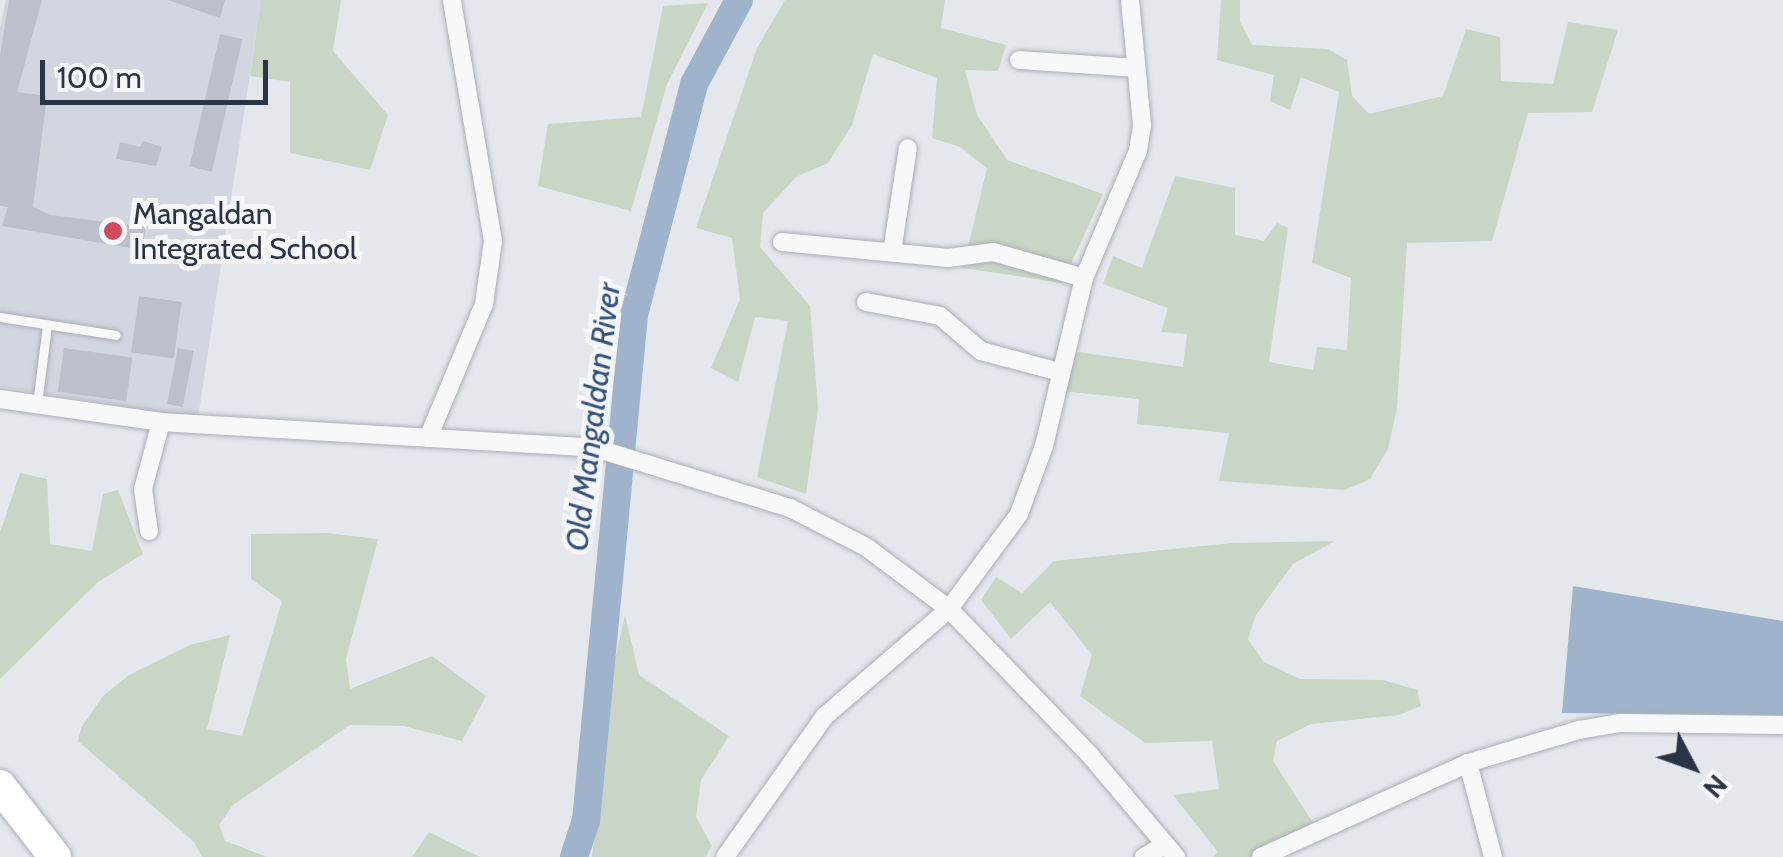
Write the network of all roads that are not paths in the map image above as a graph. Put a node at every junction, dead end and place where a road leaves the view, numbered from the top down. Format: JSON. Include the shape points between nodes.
{"nodes":[{"id":1,"x":452,"y":0,"type":"edge"},
{"id":2,"x":1130,"y":0,"type":"edge"},
{"id":3,"x":1019,"y":60,"type":"dead end"},
{"id":4,"x":1136,"y":68,"type":"junction"},
{"id":5,"x":908,"y":148,"type":"dead end"},
{"id":6,"x":782,"y":242,"type":"dead end"},
{"id":7,"x":892,"y":252,"type":"junction"},
{"id":8,"x":1084,"y":278,"type":"junction"},
{"id":9,"x":866,"y":302,"type":"dead end"},
{"id":10,"x":0,"y":317,"type":"edge"},
{"id":11,"x":47,"y":326,"type":"junction"},
{"id":12,"x":116,"y":335,"type":"dead end"},
{"id":13,"x":1060,"y":372,"type":"junction"},
{"id":14,"x":0,"y":399,"type":"edge"},
{"id":15,"x":37,"y":404,"type":"junction"},
{"id":16,"x":161,"y":422,"type":"junction"},
{"id":17,"x":428,"y":438,"type":"junction"},
{"id":18,"x":149,"y":531,"type":"dead end"},
{"id":19,"x":949,"y":609,"type":"junction"},
{"id":20,"x":1783,"y":725,"type":"edge"},
{"id":21,"x":1468,"y":762,"type":"junction"},
{"id":22,"x":0,"y":786,"type":"edge"},
{"id":23,"x":1170,"y":851,"type":"edge"},
{"id":24,"x":55,"y":857,"type":"edge"},
{"id":25,"x":725,"y":857,"type":"edge"},
{"id":26,"x":1144,"y":857,"type":"edge"},
{"id":27,"x":1261,"y":857,"type":"edge"},
{"id":28,"x":1494,"y":857,"type":"edge"}],
"edges":[{"from":1,"to":17,"type":"street","via":[[493,241],[484,304]]},
{"from":2,"to":4,"type":"street"},
{"from":3,"to":4,"type":"street"},
{"from":4,"to":8,"type":"street","via":[[1138,151]]},
{"from":5,"to":7,"type":"street"},
{"from":6,"to":7,"type":"street"},
{"from":7,"to":8,"type":"street","via":[[948,258],[993,252]]},
{"from":8,"to":13,"type":"street"},
{"from":9,"to":13,"type":"street","via":[[940,316],[981,351]]},
{"from":10,"to":11,"type":"lane"},
{"from":11,"to":12,"type":"lane"},
{"from":11,"to":15,"type":"lane"},
{"from":13,"to":19,"type":"street","via":[[1019,514]]},
{"from":14,"to":15,"type":"street"},
{"from":15,"to":16,"type":"street"},
{"from":16,"to":17,"type":"street"},
{"from":16,"to":18,"type":"street","via":[[143,489]]},
{"from":17,"to":19,"type":"street","via":[[595,448],[657,464],[829,526]]},
{"from":19,"to":23,"type":"street","via":[[1089,754]]},
{"from":19,"to":25,"type":"street","via":[[825,716]]},
{"from":20,"to":21,"type":"street","via":[[1620,722]]},
{"from":21,"to":27,"type":"street"},
{"from":21,"to":28,"type":"street"},
{"from":22,"to":24,"type":"highway"},
{"from":23,"to":26,"type":"street"}]}
